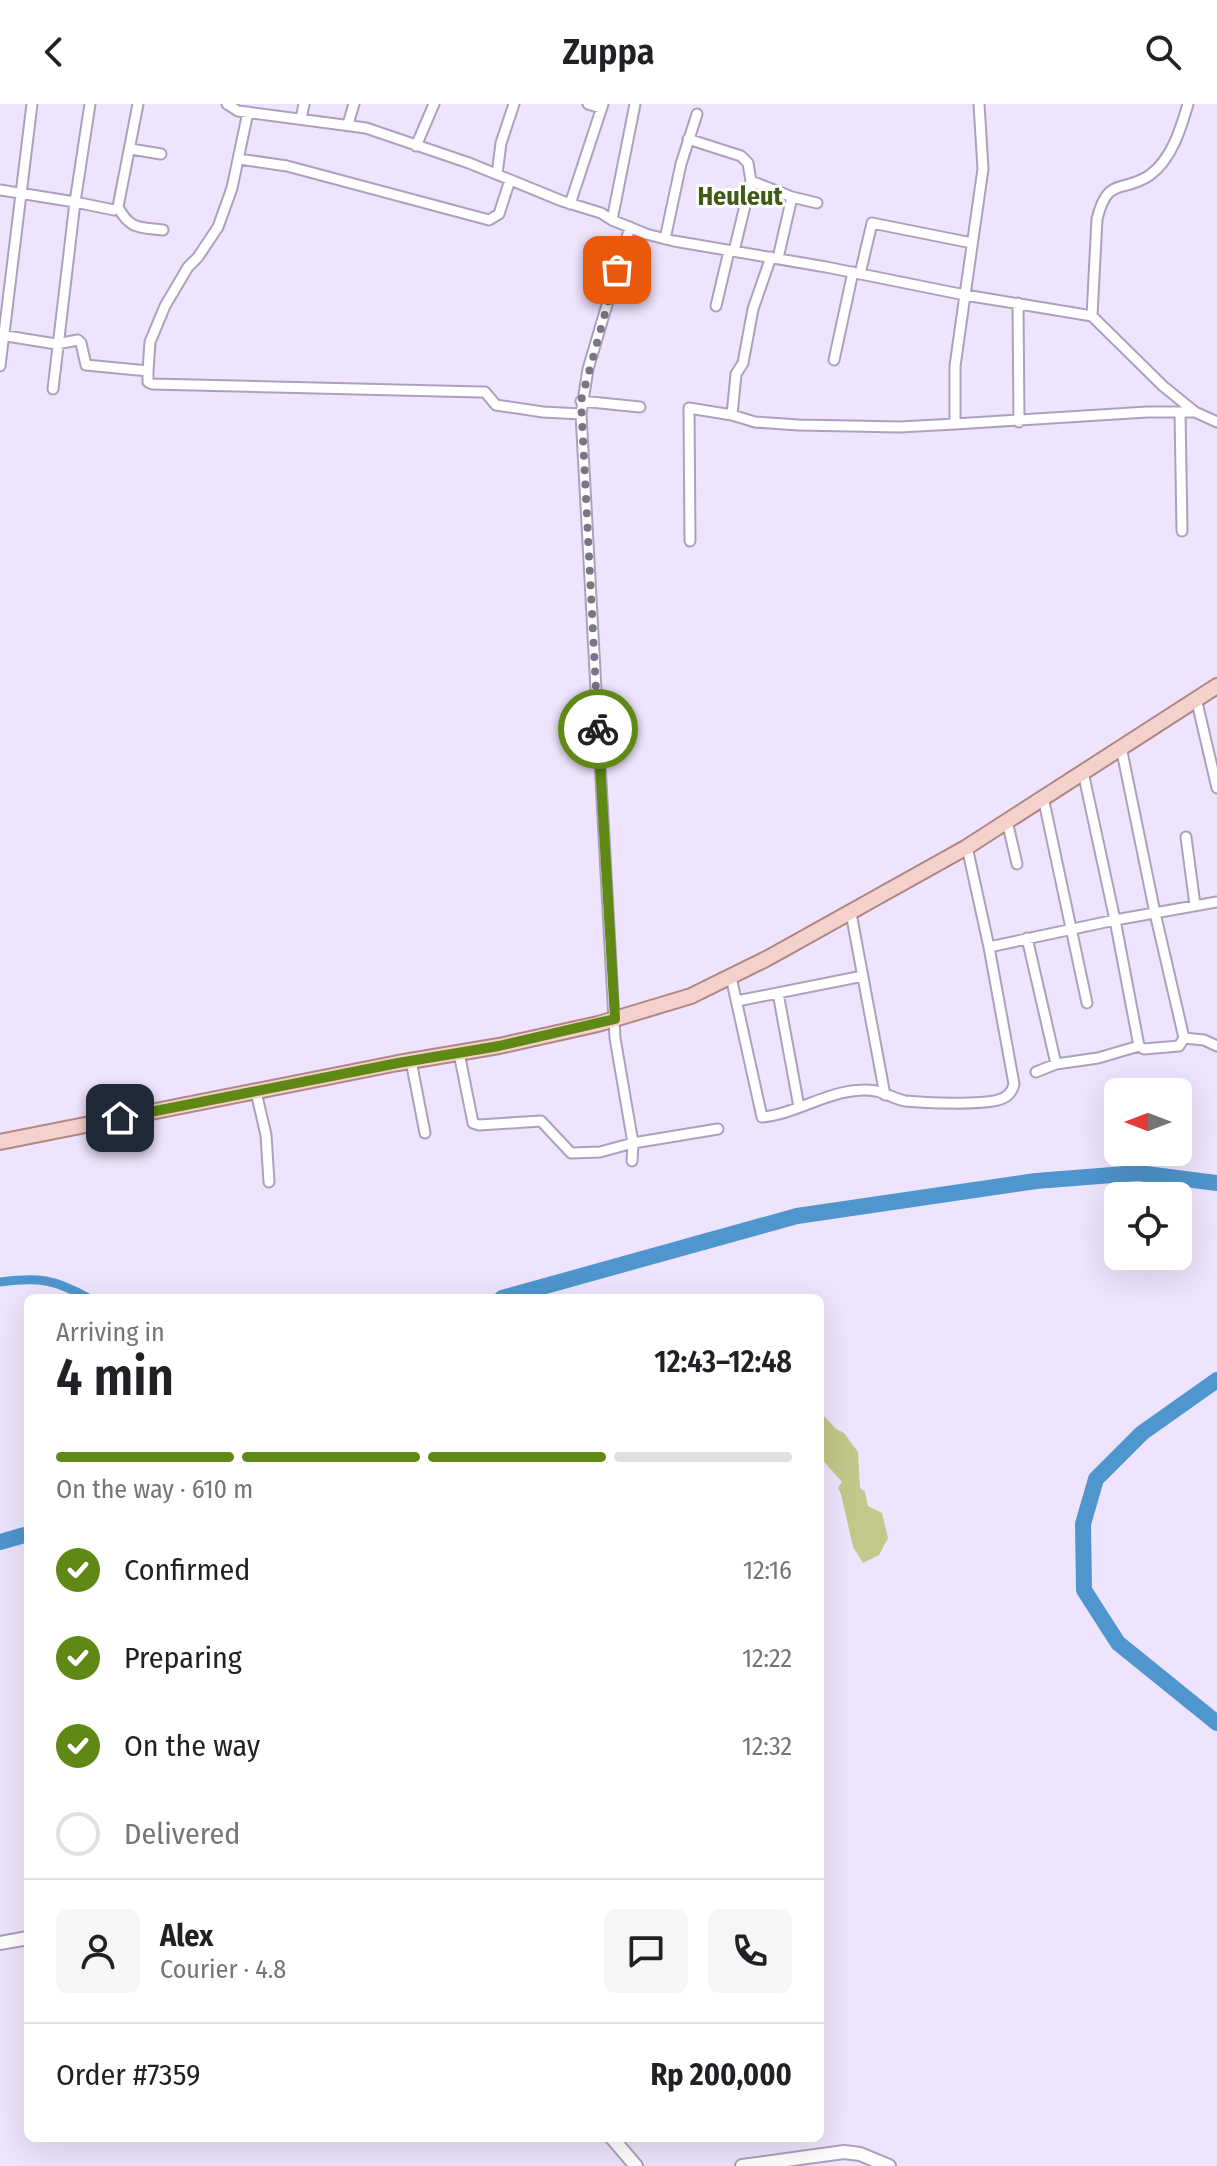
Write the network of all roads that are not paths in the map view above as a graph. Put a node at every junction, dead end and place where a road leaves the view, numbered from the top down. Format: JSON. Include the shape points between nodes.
{"nodes":[{"id":1,"x":32,"y":104,"type":"edge"},
{"id":2,"x":90,"y":104,"type":"edge"},
{"id":3,"x":138,"y":104,"type":"edge"},
{"id":4,"x":227,"y":104,"type":"edge"},
{"id":5,"x":304,"y":104,"type":"edge"},
{"id":6,"x":354,"y":104,"type":"edge"},
{"id":7,"x":434,"y":104,"type":"edge"},
{"id":8,"x":514,"y":104,"type":"edge"},
{"id":9,"x":588,"y":104,"type":"edge"},
{"id":10,"x":635,"y":104,"type":"edge"},
{"id":11,"x":979,"y":104,"type":"edge"},
{"id":12,"x":1188,"y":104,"type":"edge"},
{"id":13,"x":602,"y":106,"type":"edge"},
{"id":14,"x":247,"y":110,"type":"edge"},
{"id":15,"x":697,"y":114,"type":"dead end"},
{"id":16,"x":301,"y":119,"type":"junction"},
{"id":17,"x":348,"y":124,"type":"junction"},
{"id":18,"x":688,"y":139,"type":"junction"},
{"id":19,"x":416,"y":146,"type":"junction"},
{"id":20,"x":131,"y":149,"type":"junction"},
{"id":21,"x":161,"y":154,"type":"dead end"},
{"id":22,"x":239,"y":159,"type":"junction"},
{"id":23,"x":497,"y":174,"type":"junction"},
{"id":24,"x":510,"y":180,"type":"junction"},
{"id":25,"x":751,"y":181,"type":"junction"},
{"id":26,"x":0,"y":190,"type":"edge"},
{"id":27,"x":21,"y":192,"type":"junction"},
{"id":28,"x":792,"y":197,"type":"junction"},
{"id":29,"x":75,"y":202,"type":"junction"},
{"id":30,"x":817,"y":203,"type":"dead end"},
{"id":31,"x":570,"y":204,"type":"junction"},
{"id":32,"x":118,"y":207,"type":"junction"},
{"id":33,"x":612,"y":220,"type":"junction"},
{"id":34,"x":630,"y":227,"type":"junction"},
{"id":35,"x":163,"y":230,"type":"dead end"},
{"id":36,"x":665,"y":239,"type":"junction"},
{"id":37,"x":972,"y":243,"type":"junction"},
{"id":38,"x":732,"y":251,"type":"junction"},
{"id":39,"x":774,"y":258,"type":"junction"},
{"id":40,"x":856,"y":273,"type":"junction"},
{"id":41,"x":965,"y":295,"type":"junction"},
{"id":42,"x":1018,"y":303,"type":"junction"},
{"id":43,"x":716,"y":306,"type":"dead end"},
{"id":44,"x":1092,"y":316,"type":"junction"},
{"id":45,"x":2,"y":336,"type":"edge"},
{"id":46,"x":56,"y":344,"type":"junction"},
{"id":47,"x":834,"y":360,"type":"dead end"},
{"id":48,"x":0,"y":366,"type":"edge"},
{"id":49,"x":144,"y":370,"type":"junction"},
{"id":50,"x":53,"y":389,"type":"dead end"},
{"id":51,"x":581,"y":401,"type":"junction"},
{"id":52,"x":640,"y":407,"type":"dead end"},
{"id":53,"x":1180,"y":412,"type":"junction"},
{"id":54,"x":1195,"y":412,"type":"junction"},
{"id":55,"x":581,"y":414,"type":"junction"},
{"id":56,"x":732,"y":415,"type":"junction"},
{"id":57,"x":1019,"y":422,"type":"junction"},
{"id":58,"x":1217,"y":422,"type":"edge"},
{"id":59,"x":955,"y":424,"type":"junction"},
{"id":60,"x":1182,"y":531,"type":"dead end"},
{"id":61,"x":690,"y":541,"type":"dead end"},
{"id":62,"x":1217,"y":686,"type":"edge"},
{"id":63,"x":1196,"y":698,"type":"junction"},
{"id":64,"x":1121,"y":747,"type":"junction"},
{"id":65,"x":1083,"y":772,"type":"junction"},
{"id":66,"x":1217,"y":788,"type":"edge"},
{"id":67,"x":1043,"y":797,"type":"junction"},
{"id":68,"x":1007,"y":821,"type":"junction"},
{"id":69,"x":1186,"y":837,"type":"dead end"},
{"id":70,"x":967,"y":847,"type":"junction"},
{"id":71,"x":1017,"y":864,"type":"dead end"},
{"id":72,"x":1217,"y":902,"type":"edge"},
{"id":73,"x":1195,"y":905,"type":"junction"},
{"id":74,"x":851,"y":913,"type":"junction"},
{"id":75,"x":1155,"y":913,"type":"junction"},
{"id":76,"x":1115,"y":920,"type":"junction"},
{"id":77,"x":1071,"y":928,"type":"junction"},
{"id":78,"x":1027,"y":938,"type":"junction"},
{"id":79,"x":989,"y":947,"type":"junction"},
{"id":80,"x":863,"y":976,"type":"junction"},
{"id":81,"x":731,"y":977,"type":"junction"},
{"id":82,"x":778,"y":993,"type":"junction"},
{"id":83,"x":737,"y":1001,"type":"junction"},
{"id":84,"x":1087,"y":1003,"type":"dead end"},
{"id":85,"x":615,"y":1019,"type":"junction"},
{"id":86,"x":1184,"y":1038,"type":"junction"},
{"id":87,"x":1139,"y":1046,"type":"junction"},
{"id":88,"x":1217,"y":1046,"type":"edge"},
{"id":89,"x":459,"y":1053,"type":"junction"},
{"id":90,"x":411,"y":1061,"type":"junction"},
{"id":91,"x":1056,"y":1064,"type":"junction"},
{"id":92,"x":1036,"y":1072,"type":"dead end"},
{"id":93,"x":256,"y":1092,"type":"junction"},
{"id":94,"x":885,"y":1095,"type":"junction"},
{"id":95,"x":799,"y":1107,"type":"junction"},
{"id":96,"x":718,"y":1129,"type":"dead end"},
{"id":97,"x":425,"y":1133,"type":"dead end"},
{"id":98,"x":0,"y":1142,"type":"edge"},
{"id":99,"x":633,"y":1143,"type":"junction"},
{"id":100,"x":632,"y":1161,"type":"dead end"},
{"id":101,"x":269,"y":1182,"type":"dead end"},
{"id":102,"x":24,"y":1939,"type":"edge"},
{"id":103,"x":0,"y":1943,"type":"edge"},
{"id":104,"x":615,"y":2142,"type":"edge"},
{"id":105,"x":636,"y":2166,"type":"edge"},
{"id":106,"x":742,"y":2166,"type":"edge"},
{"id":107,"x":889,"y":2166,"type":"edge"}],
"edges":[{"from":1,"to":27,"type":"street"},
{"from":2,"to":29,"type":"street"},
{"from":3,"to":20,"type":"street"},
{"from":4,"to":14,"type":"street"},
{"from":5,"to":16,"type":"street"},
{"from":6,"to":17,"type":"street"},
{"from":7,"to":19,"type":"street"},
{"from":8,"to":23,"type":"street"},
{"from":9,"to":13,"type":"street"},
{"from":10,"to":33,"type":"street"},
{"from":11,"to":37,"type":"street","via":[[983,169]]},
{"from":12,"to":44,"type":"street","via":[[1175,143],[1162,162],[1150,175],[1109,190],[1101,204]]},
{"from":13,"to":31,"type":"street"},
{"from":14,"to":16,"type":"street"},
{"from":14,"to":22,"type":"street"},
{"from":15,"to":18,"type":"street"},
{"from":16,"to":17,"type":"street"},
{"from":17,"to":19,"type":"street"},
{"from":18,"to":25,"type":"street","via":[[741,156]]},
{"from":18,"to":36,"type":"street"},
{"from":19,"to":23,"type":"street"},
{"from":20,"to":21,"type":"street"},
{"from":20,"to":32,"type":"street"},
{"from":22,"to":24,"type":"street","via":[[287,166],[489,220],[499,214]]},
{"from":22,"to":49,"type":"street","via":[[218,227],[188,267],[155,328]]},
{"from":23,"to":24,"type":"street"},
{"from":24,"to":31,"type":"street"},
{"from":25,"to":28,"type":"street"},
{"from":25,"to":38,"type":"street"},
{"from":26,"to":27,"type":"street"},
{"from":27,"to":29,"type":"street"},
{"from":27,"to":45,"type":"street"},
{"from":28,"to":30,"type":"street"},
{"from":28,"to":39,"type":"street"},
{"from":29,"to":32,"type":"street"},
{"from":29,"to":46,"type":"street"},
{"from":31,"to":33,"type":"street"},
{"from":32,"to":35,"type":"street","via":[[131,225]]},
{"from":33,"to":34,"type":"street"},
{"from":34,"to":36,"type":"street"},
{"from":34,"to":51,"type":"street"},
{"from":36,"to":38,"type":"street"},
{"from":37,"to":40,"type":"street","via":[[872,223]]},
{"from":37,"to":41,"type":"street"},
{"from":38,"to":39,"type":"street"},
{"from":38,"to":43,"type":"street"},
{"from":39,"to":40,"type":"street"},
{"from":39,"to":56,"type":"street","via":[[753,309],[736,374]]},
{"from":40,"to":41,"type":"street"},
{"from":40,"to":47,"type":"street"},
{"from":41,"to":42,"type":"street"},
{"from":41,"to":59,"type":"street","via":[[955,366]]},
{"from":42,"to":44,"type":"street"},
{"from":42,"to":57,"type":"street"},
{"from":44,"to":54,"type":"street"},
{"from":45,"to":46,"type":"street"},
{"from":45,"to":48,"type":"street"},
{"from":46,"to":49,"type":"street","via":[[80,341],[86,365]]},
{"from":46,"to":50,"type":"street"},
{"from":49,"to":55,"type":"street","via":[[152,384],[485,392],[496,405]]},
{"from":51,"to":52,"type":"street"},
{"from":51,"to":55,"type":"street"},
{"from":53,"to":54,"type":"street"},
{"from":53,"to":57,"type":"street"},
{"from":53,"to":60,"type":"street"},
{"from":54,"to":58,"type":"street"},
{"from":55,"to":85,"type":"street"},
{"from":56,"to":59,"type":"street","via":[[799,425]]},
{"from":56,"to":61,"type":"street","via":[[692,406],[687,410]]},
{"from":57,"to":59,"type":"street"},
{"from":62,"to":63,"type":"main road"},
{"from":63,"to":64,"type":"main road"},
{"from":63,"to":66,"type":"street"},
{"from":64,"to":65,"type":"main road"},
{"from":64,"to":75,"type":"street"},
{"from":65,"to":67,"type":"main road"},
{"from":65,"to":76,"type":"street"},
{"from":67,"to":68,"type":"main road"},
{"from":67,"to":77,"type":"street"},
{"from":68,"to":70,"type":"main road"},
{"from":68,"to":71,"type":"street"},
{"from":69,"to":73,"type":"street"},
{"from":70,"to":74,"type":"main road"},
{"from":70,"to":79,"type":"street"},
{"from":72,"to":73,"type":"street"},
{"from":73,"to":75,"type":"street"},
{"from":74,"to":80,"type":"street"},
{"from":74,"to":81,"type":"main road"},
{"from":75,"to":76,"type":"street"},
{"from":75,"to":86,"type":"street"},
{"from":76,"to":77,"type":"street"},
{"from":76,"to":87,"type":"street"},
{"from":77,"to":78,"type":"street"},
{"from":77,"to":84,"type":"street"},
{"from":78,"to":79,"type":"street"},
{"from":78,"to":91,"type":"street"},
{"from":79,"to":94,"type":"street","via":[[1012,1092],[996,1101],[957,1102],[903,1101]]},
{"from":80,"to":82,"type":"street"},
{"from":80,"to":94,"type":"street"},
{"from":81,"to":83,"type":"street"},
{"from":81,"to":85,"type":"main road","via":[[691,996]]},
{"from":82,"to":83,"type":"street"},
{"from":82,"to":95,"type":"street"},
{"from":83,"to":95,"type":"street","via":[[760,1115]]},
{"from":85,"to":89,"type":"main road"},
{"from":85,"to":99,"type":"street"},
{"from":86,"to":87,"type":"street","via":[[1179,1046]]},
{"from":86,"to":88,"type":"street"},
{"from":87,"to":91,"type":"street"},
{"from":89,"to":90,"type":"main road"},
{"from":89,"to":99,"type":"street","via":[[476,1125],[543,1122],[571,1153]]},
{"from":90,"to":93,"type":"main road"},
{"from":90,"to":97,"type":"street"},
{"from":91,"to":92,"type":"street"},
{"from":93,"to":98,"type":"main road"},
{"from":93,"to":101,"type":"street"},
{"from":94,"to":95,"type":"street","via":[[840,1094]]},
{"from":96,"to":99,"type":"street"},
{"from":99,"to":100,"type":"street"},
{"from":102,"to":103,"type":"street"},
{"from":104,"to":105,"type":"street"},
{"from":106,"to":107,"type":"street","via":[[844,2152]]}]}
